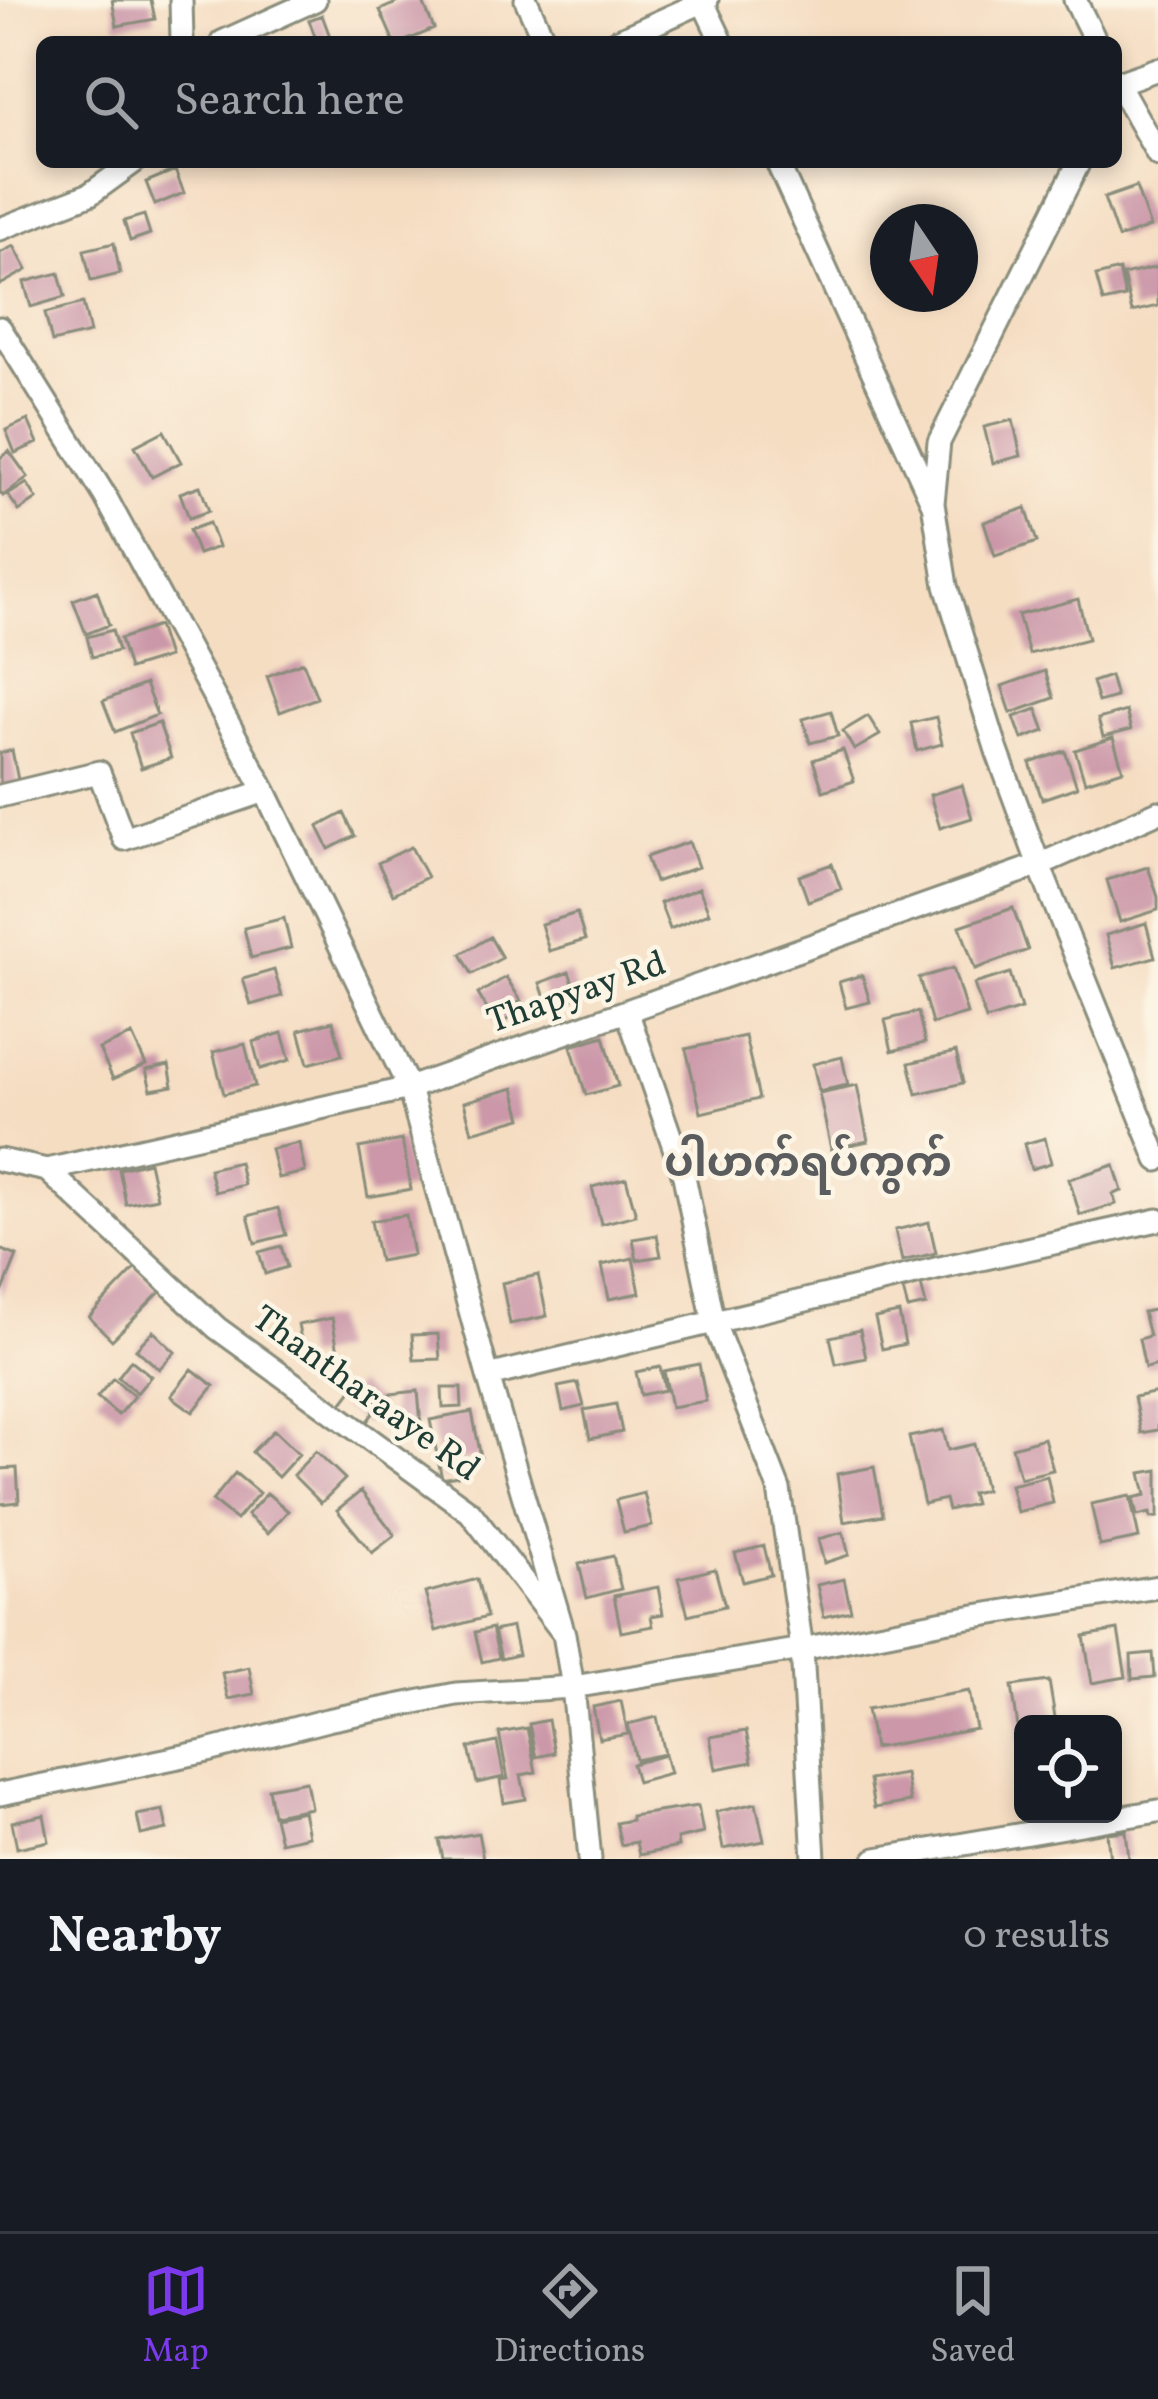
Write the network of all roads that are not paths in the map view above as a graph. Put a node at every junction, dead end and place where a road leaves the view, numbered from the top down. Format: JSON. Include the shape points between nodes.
{"nodes":[{"id":1,"x":182,"y":0,"type":"edge"},
{"id":2,"x":315,"y":0,"type":"edge"},
{"id":3,"x":526,"y":0,"type":"edge"},
{"id":4,"x":1075,"y":0,"type":"edge"},
{"id":5,"x":705,"y":1,"type":"edge"},
{"id":6,"x":182,"y":36,"type":"edge"},
{"id":7,"x":235,"y":36,"type":"edge"},
{"id":8,"x":542,"y":36,"type":"edge"},
{"id":9,"x":627,"y":36,"type":"edge"},
{"id":10,"x":720,"y":36,"type":"edge"},
{"id":11,"x":1093,"y":36,"type":"edge"},
{"id":12,"x":1158,"y":69,"type":"edge"},
{"id":13,"x":1122,"y":81,"type":"edge"},
{"id":14,"x":1122,"y":92,"type":"edge"},
{"id":15,"x":1158,"y":155,"type":"edge"},
{"id":16,"x":126,"y":168,"type":"edge"},
{"id":17,"x":779,"y":168,"type":"edge"},
{"id":18,"x":1075,"y":168,"type":"edge"},
{"id":19,"x":0,"y":230,"type":"edge"},
{"id":20,"x":0,"y":328,"type":"edge"},
{"id":21,"x":933,"y":503,"type":"junction"},
{"id":22,"x":265,"y":791,"type":"junction"},
{"id":23,"x":0,"y":796,"type":"edge"},
{"id":24,"x":1158,"y":812,"type":"edge"},
{"id":25,"x":1040,"y":866,"type":"junction"},
{"id":26,"x":627,"y":1011,"type":"junction"},
{"id":27,"x":409,"y":1088,"type":"junction"},
{"id":28,"x":1158,"y":1095,"type":"edge"},
{"id":29,"x":1135,"y":1103,"type":"junction"},
{"id":30,"x":0,"y":1160,"type":"edge"},
{"id":31,"x":1158,"y":1160,"type":"edge"},
{"id":32,"x":47,"y":1170,"type":"junction"},
{"id":33,"x":1158,"y":1220,"type":"edge"},
{"id":34,"x":714,"y":1323,"type":"junction"},
{"id":35,"x":488,"y":1376,"type":"junction"},
{"id":36,"x":1158,"y":1587,"type":"edge"},
{"id":37,"x":564,"y":1634,"type":"junction"},
{"id":38,"x":802,"y":1649,"type":"junction"},
{"id":39,"x":573,"y":1687,"type":"junction"},
{"id":40,"x":0,"y":1794,"type":"edge"},
{"id":41,"x":1158,"y":1811,"type":"edge"},
{"id":42,"x":590,"y":1859,"type":"edge"},
{"id":43,"x":814,"y":1859,"type":"edge"},
{"id":44,"x":876,"y":1859,"type":"edge"}],
"edges":[{"from":1,"to":6,"type":"street"},
{"from":2,"to":7,"type":"street"},
{"from":3,"to":8,"type":"street"},
{"from":4,"to":11,"type":"street"},
{"from":5,"to":9,"type":"street"},
{"from":5,"to":10,"type":"street"},
{"from":12,"to":13,"type":"street"},
{"from":14,"to":15,"type":"street"},
{"from":16,"to":19,"type":"street","via":[[90,194]]},
{"from":17,"to":21,"type":"street"},
{"from":18,"to":21,"type":"street","via":[[939,442]]},
{"from":20,"to":22,"type":"street","via":[[105,496]]},
{"from":21,"to":25,"type":"street","via":[[946,586]]},
{"from":22,"to":23,"type":"street","via":[[124,839],[99,772]]},
{"from":22,"to":27,"type":"street"},
{"from":24,"to":25,"type":"street","name":"Thapyay Rd"},
{"from":25,"to":26,"type":"street","name":"Thapyay Rd"},
{"from":25,"to":29,"type":"street"},
{"from":26,"to":27,"type":"street","name":"Thapyay Rd"},
{"from":26,"to":34,"type":"street","via":[[684,1176]]},
{"from":27,"to":32,"type":"street","name":"Thapyay Rd"},
{"from":27,"to":35,"type":"street"},
{"from":28,"to":29,"type":"street"},
{"from":29,"to":31,"type":"street"},
{"from":30,"to":32,"type":"street","name":"Thapyay Rd"},
{"from":32,"to":37,"type":"street","name":"Thantharaaye Rd","via":[[217,1328],[470,1512]]},
{"from":33,"to":34,"type":"street"},
{"from":34,"to":35,"type":"street"},
{"from":34,"to":38,"type":"street","via":[[779,1489]]},
{"from":35,"to":37,"type":"street"},
{"from":36,"to":38,"type":"street"},
{"from":37,"to":39,"type":"street","name":"Thantharaaye Rd"},
{"from":38,"to":39,"type":"street"},
{"from":38,"to":43,"type":"street"},
{"from":39,"to":40,"type":"street","via":[[456,1694]]},
{"from":39,"to":42,"type":"street","name":"Thantharaaye Rd"},
{"from":41,"to":44,"type":"street"}]}
